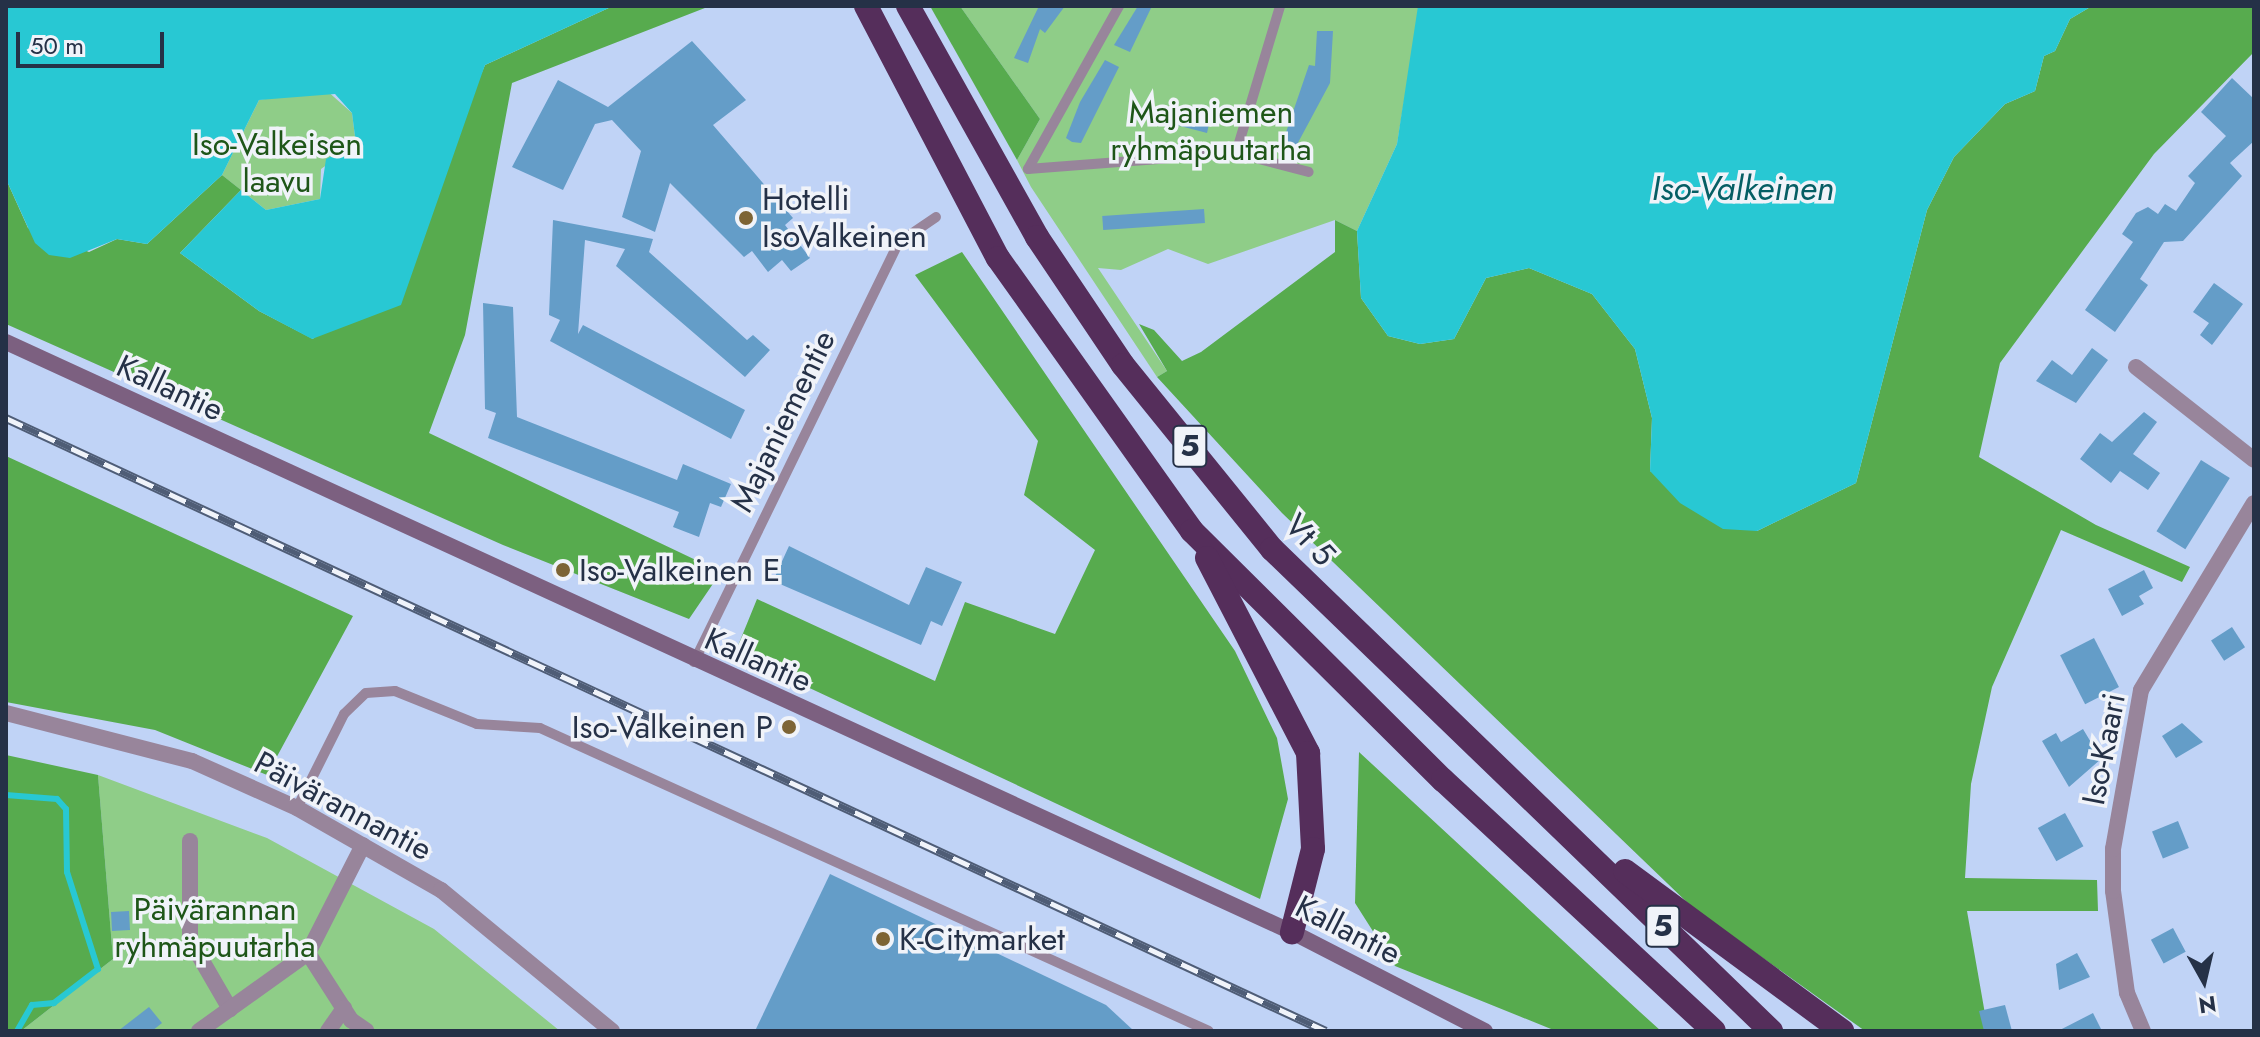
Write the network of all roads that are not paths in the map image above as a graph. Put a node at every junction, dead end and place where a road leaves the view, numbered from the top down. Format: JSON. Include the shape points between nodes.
{"nodes":[{"id":1,"x":866,"y":6,"type":"edge"},
{"id":2,"x":908,"y":6,"type":"edge"},
{"id":3,"x":1119,"y":6,"type":"edge"},
{"id":4,"x":1280,"y":6,"type":"edge"},
{"id":5,"x":1236,"y":153,"type":"junction"},
{"id":6,"x":1309,"y":172,"type":"dead end"},
{"id":7,"x":936,"y":217,"type":"dead end"},
{"id":8,"x":6,"y":342,"type":"edge"},
{"id":9,"x":2136,"y":367,"type":"dead end"},
{"id":10,"x":2254,"y":460,"type":"edge"},
{"id":11,"x":2254,"y":503,"type":"edge"},
{"id":12,"x":1192,"y":531,"type":"junction"},
{"id":13,"x":694,"y":662,"type":"junction"},
{"id":14,"x":6,"y":713,"type":"edge"},
{"id":15,"x":297,"y":808,"type":"junction"},
{"id":16,"x":1555,"y":820,"type":"junction"},
{"id":17,"x":190,"y":841,"type":"dead end"},
{"id":18,"x":363,"y":845,"type":"junction"},
{"id":19,"x":1292,"y":932,"type":"junction"},
{"id":20,"x":308,"y":953,"type":"junction"},
{"id":21,"x":344,"y":1008,"type":"junction"},
{"id":22,"x":230,"y":1009,"type":"junction"},
{"id":23,"x":199,"y":1031,"type":"edge"},
{"id":24,"x":328,"y":1031,"type":"edge"},
{"id":25,"x":367,"y":1031,"type":"edge"},
{"id":26,"x":612,"y":1031,"type":"edge"},
{"id":27,"x":1209,"y":1031,"type":"edge"},
{"id":28,"x":1485,"y":1031,"type":"edge"},
{"id":29,"x":1714,"y":1031,"type":"edge"},
{"id":30,"x":1771,"y":1031,"type":"edge"},
{"id":31,"x":1842,"y":1031,"type":"edge"},
{"id":32,"x":2143,"y":1031,"type":"edge"}],
"edges":[{"from":1,"to":12,"type":"highway","number":"5","via":[[998,258]]},
{"from":2,"to":16,"type":"highway","name":"Vt 5","number":"5","via":[[1037,237],[1123,365],[1272,549],[1430,709]]},
{"from":3,"to":5,"type":"lane","via":[[1028,169]]},
{"from":4,"to":5,"type":"lane"},
{"from":5,"to":6,"type":"lane"},
{"from":7,"to":13,"type":"lane","name":"Majaniementie","via":[[898,243]]},
{"from":8,"to":13,"type":"main road","name":"Kallantie"},
{"from":9,"to":10,"type":"street"},
{"from":11,"to":32,"type":"street","name":"Iso-Kaari","via":[[2141,690],[2113,849],[2119,951]]},
{"from":12,"to":19,"type":"highway","via":[[1308,753],[1313,849]]},
{"from":12,"to":29,"type":"highway","number":"5","via":[[1443,780]]},
{"from":13,"to":19,"type":"main road","name":"Kallantie"},
{"from":14,"to":15,"type":"street","name":"Päivärannantie","via":[[192,761]]},
{"from":15,"to":18,"type":"street","name":"Päivärannantie"},
{"from":15,"to":27,"type":"lane","via":[[344,714],[366,693],[395,691],[477,724],[540,728]]},
{"from":16,"to":30,"type":"highway","name":"Vt 5","number":"5"},
{"from":16,"to":31,"type":"highway"},
{"from":17,"to":22,"type":"street","via":[[190,940]]},
{"from":18,"to":20,"type":"street"},
{"from":18,"to":26,"type":"street","name":"Päivärannantie","via":[[441,890]]},
{"from":19,"to":28,"type":"main road","name":"Kallantie"},
{"from":20,"to":21,"type":"street"},
{"from":20,"to":22,"type":"street"},
{"from":21,"to":24,"type":"street"},
{"from":21,"to":25,"type":"street"},
{"from":22,"to":23,"type":"street"}]}
